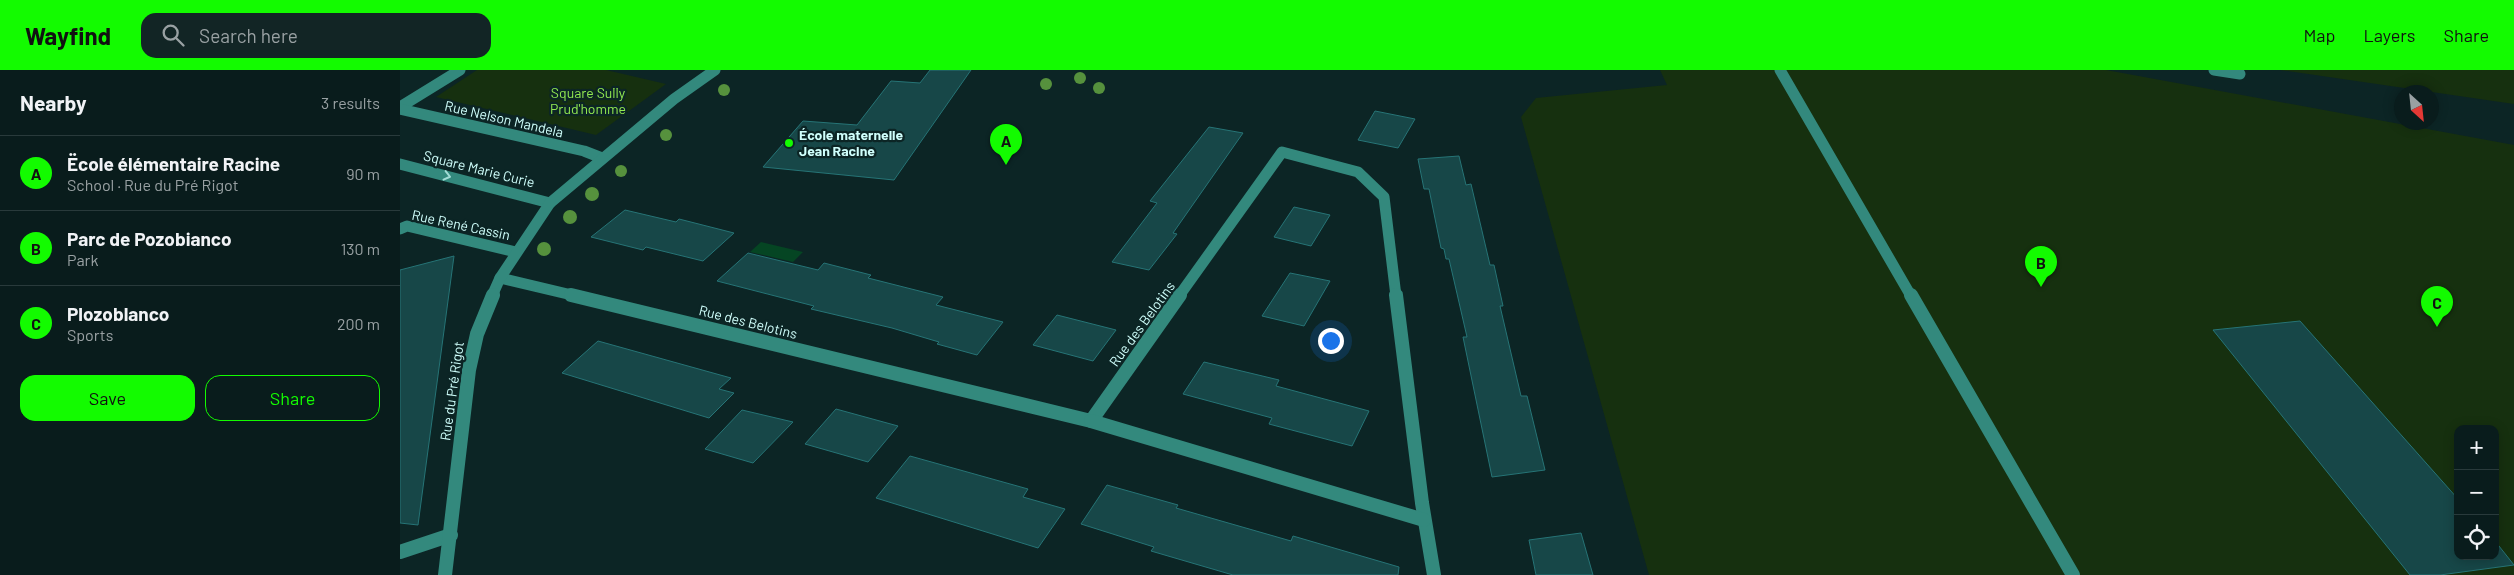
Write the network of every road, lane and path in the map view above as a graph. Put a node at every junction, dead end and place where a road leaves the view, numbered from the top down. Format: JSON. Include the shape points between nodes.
{"nodes":[{"id":1,"x":460,"y":70,"type":"edge"},
{"id":2,"x":715,"y":70,"type":"edge"},
{"id":3,"x":1780,"y":70,"type":"edge"},
{"id":4,"x":2214,"y":70,"type":"edge"},
{"id":5,"x":2240,"y":74,"type":"dead end"},
{"id":6,"x":400,"y":108,"type":"edge"},
{"id":7,"x":602,"y":158,"type":"junction"},
{"id":8,"x":400,"y":164,"type":"edge"},
{"id":9,"x":550,"y":203,"type":"junction"},
{"id":10,"x":400,"y":229,"type":"edge"},
{"id":11,"x":516,"y":252,"type":"junction"},
{"id":12,"x":500,"y":278,"type":"junction"},
{"id":13,"x":1090,"y":421,"type":"junction"},
{"id":14,"x":1424,"y":520,"type":"junction"},
{"id":15,"x":451,"y":535,"type":"junction"},
{"id":16,"x":400,"y":552,"type":"edge"},
{"id":17,"x":445,"y":575,"type":"edge"},
{"id":18,"x":1434,"y":575,"type":"edge"},
{"id":19,"x":2073,"y":575,"type":"edge"}],
"edges":[{"from":1,"to":6,"type":"street"},
{"from":2,"to":7,"type":"street","name":"Rue du Pré Rigot"},
{"from":3,"to":19,"type":"street"},
{"from":4,"to":5,"type":"street"},
{"from":6,"to":7,"type":"street","name":"Rue Nelson Mandela"},
{"from":7,"to":9,"type":"street","name":"Rue du Pré Rigot"},
{"from":8,"to":9,"type":"street","name":"Square Marie Curie","one_way":true},
{"from":9,"to":11,"type":"street","name":"Rue du Pré Rigot"},
{"from":10,"to":11,"type":"street","name":"Rue René Cassin","via":[[407,226]]},
{"from":11,"to":12,"type":"street","name":"Rue du Pré Rigot"},
{"from":12,"to":13,"type":"street","name":"Rue des Belotins"},
{"from":12,"to":15,"type":"street","name":"Rue du Pré Rigot","via":[[477,334],[469,370]]},
{"from":13,"to":14,"type":"street"},
{"from":13,"to":14,"type":"street","name":"Rue des Belotins","via":[[1282,152],[1358,172],[1384,197]]},
{"from":14,"to":18,"type":"street","name":"Rue des Belotins"},
{"from":15,"to":16,"type":"street"},
{"from":15,"to":17,"type":"street","name":"Rue du Pré Rigot"}]}
